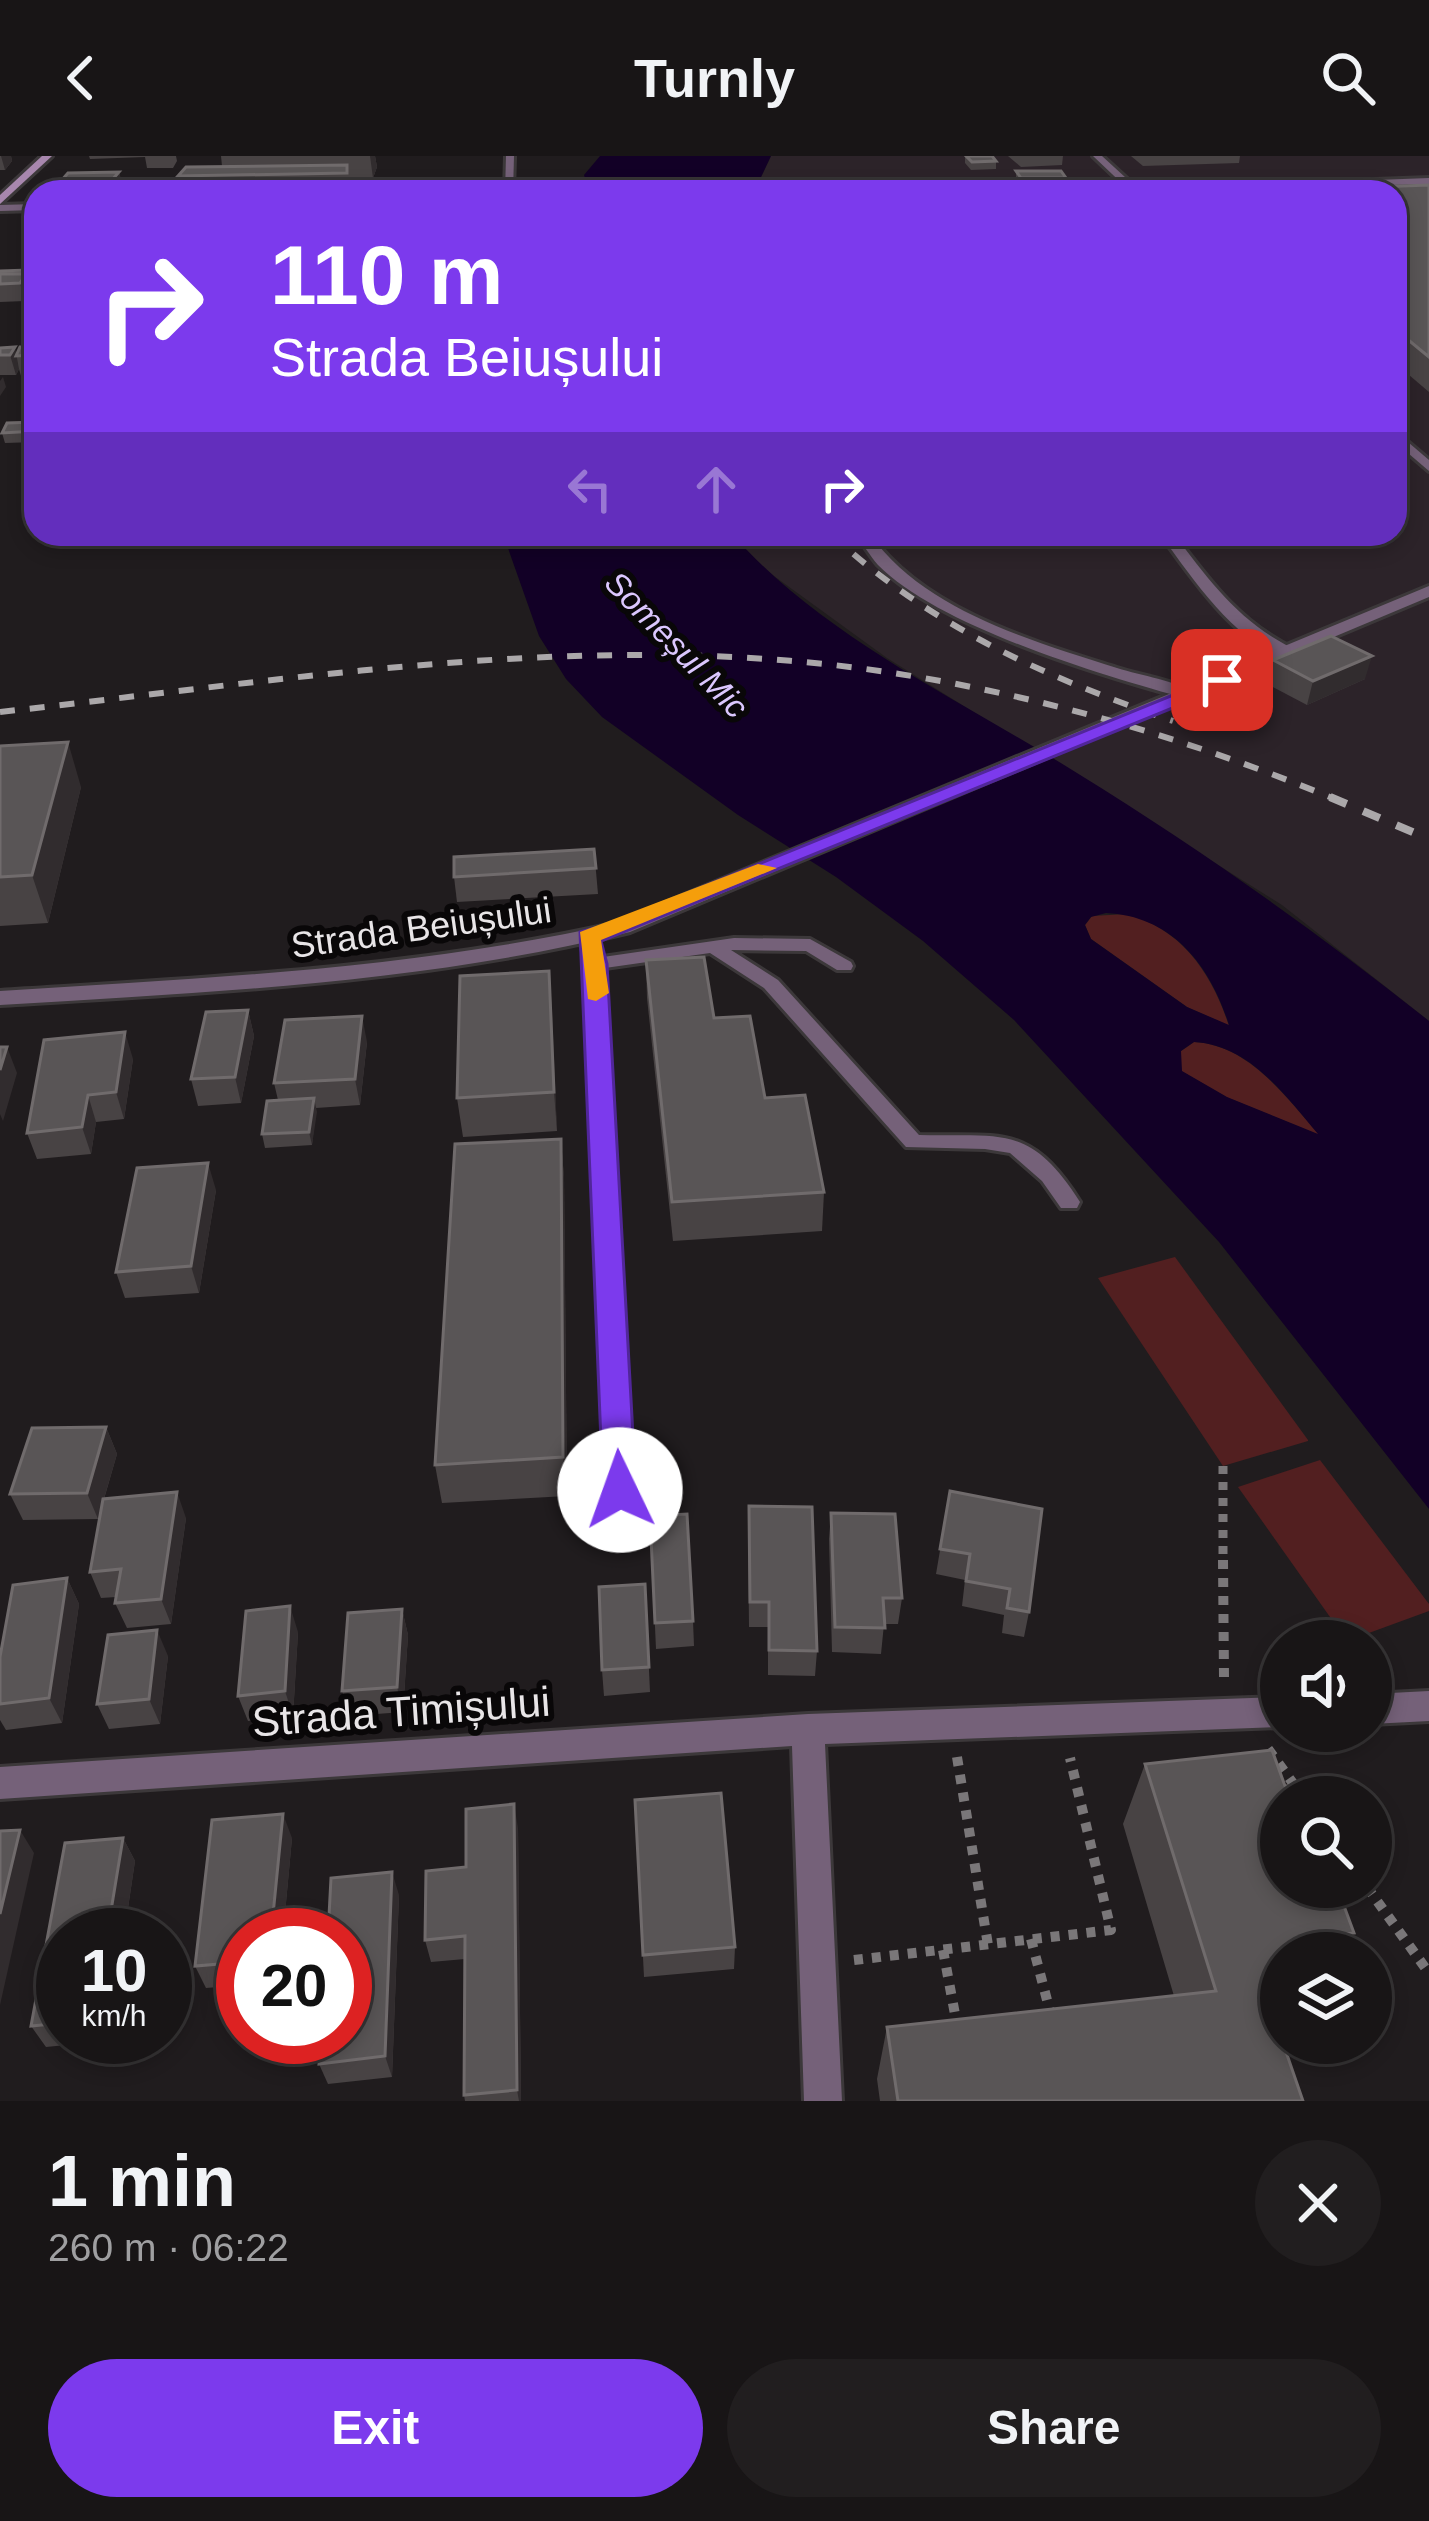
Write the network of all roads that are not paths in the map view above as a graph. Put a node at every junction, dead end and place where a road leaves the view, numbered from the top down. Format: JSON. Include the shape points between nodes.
{"nodes":[{"id":1,"x":47,"y":156,"type":"edge"},
{"id":2,"x":1097,"y":156,"type":"edge"},
{"id":3,"x":1123,"y":180,"type":"edge"},
{"id":4,"x":0,"y":204,"type":"edge"},
{"id":5,"x":1407,"y":446,"type":"edge"},
{"id":6,"x":1429,"y":467,"type":"edge"},
{"id":7,"x":869,"y":546,"type":"edge"},
{"id":8,"x":1176,"y":546,"type":"edge"},
{"id":9,"x":1429,"y":591,"type":"edge"},
{"id":10,"x":1291,"y":653,"type":"junction"},
{"id":11,"x":1188,"y":694,"type":"junction"},
{"id":12,"x":588,"y":937,"type":"junction"},
{"id":13,"x":713,"y":947,"type":"junction"},
{"id":14,"x":595,"y":964,"type":"junction"},
{"id":15,"x":844,"y":967,"type":"dead end"},
{"id":16,"x":0,"y":998,"type":"edge"},
{"id":17,"x":1069,"y":1202,"type":"dead end"},
{"id":18,"x":620,"y":1490,"type":"dead end"},
{"id":19,"x":1429,"y":1706,"type":"edge"},
{"id":20,"x":1392,"y":1707,"type":"edge"},
{"id":21,"x":1260,"y":1713,"type":"edge"},
{"id":22,"x":808,"y":1730,"type":"junction"},
{"id":23,"x":0,"y":1783,"type":"edge"},
{"id":24,"x":823,"y":2101,"type":"edge"}],
"edges":[{"from":1,"to":4,"type":"main road"},
{"from":2,"to":3,"type":"lane"},
{"from":5,"to":6,"type":"lane"},
{"from":7,"to":11,"type":"lane","via":[[976,622]]},
{"from":8,"to":10,"type":"lane","via":[[1237,624]]},
{"from":9,"to":10,"type":"street","name":"Strada Beiușului"},
{"from":10,"to":11,"type":"street","name":"Strada Beiușului"},
{"from":11,"to":12,"type":"street","name":"Strada Beiușului"},
{"from":12,"to":14,"type":"lane"},
{"from":12,"to":16,"type":"street","name":"Strada Beiușului","via":[[518,955],[368,974]]},
{"from":13,"to":14,"type":"lane"},
{"from":13,"to":15,"type":"lane","via":[[810,945]]},
{"from":13,"to":17,"type":"lane","via":[[771,984],[913,1142],[1007,1140],[1041,1161]]},
{"from":14,"to":18,"type":"lane"},
{"from":19,"to":20,"type":"street"},
{"from":21,"to":22,"type":"street","name":"Strada Timișului"},
{"from":22,"to":23,"type":"street","name":"Strada Timișului"},
{"from":22,"to":24,"type":"street"}]}
